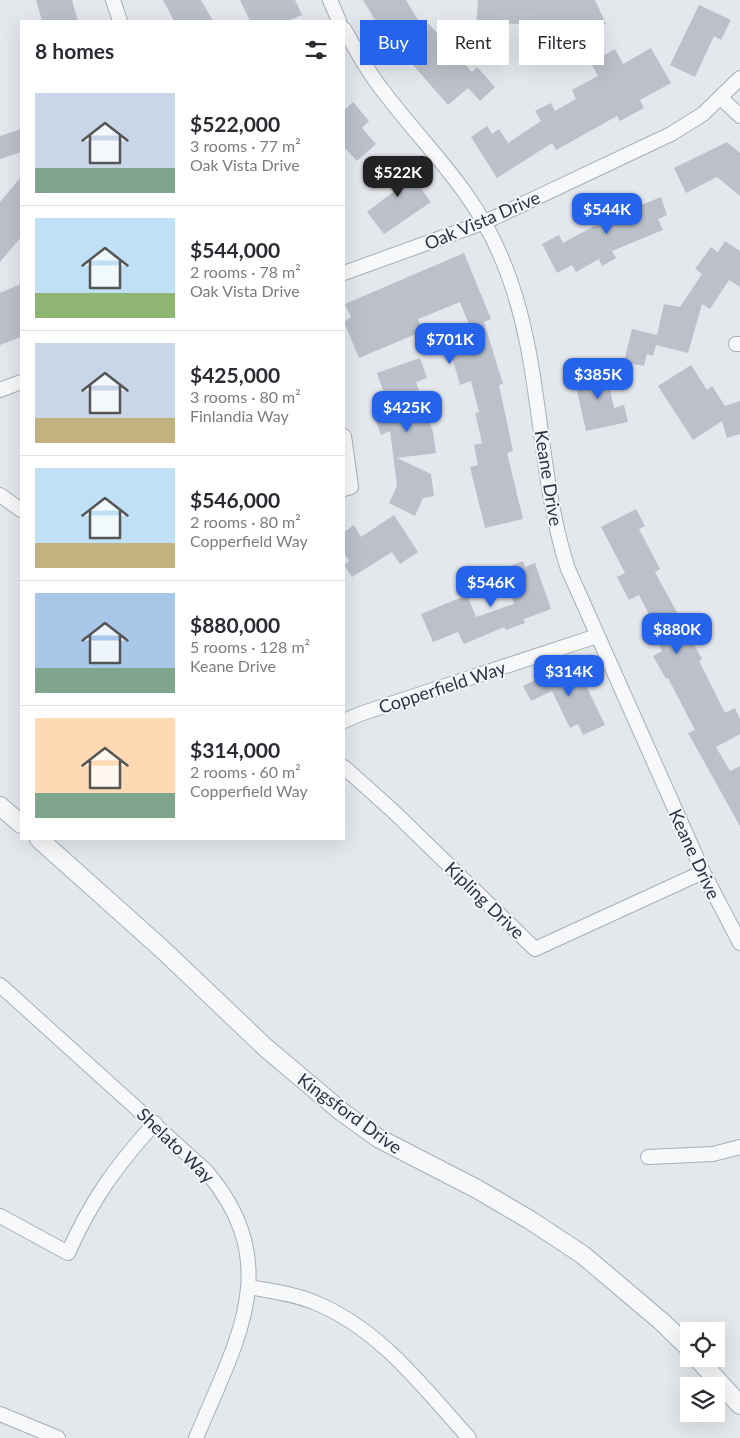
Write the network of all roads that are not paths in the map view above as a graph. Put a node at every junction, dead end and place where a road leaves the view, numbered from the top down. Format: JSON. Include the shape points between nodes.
{"nodes":[{"id":1,"x":113,"y":0,"type":"edge"},
{"id":2,"x":330,"y":0,"type":"edge"},
{"id":3,"x":120,"y":20,"type":"edge"},
{"id":4,"x":339,"y":20,"type":"edge"},
{"id":5,"x":345,"y":31,"type":"edge"},
{"id":6,"x":740,"y":78,"type":"edge"},
{"id":7,"x":721,"y":98,"type":"junction"},
{"id":8,"x":740,"y":116,"type":"edge"},
{"id":9,"x":485,"y":222,"type":"junction"},
{"id":10,"x":345,"y":273,"type":"edge"},
{"id":11,"x":20,"y":382,"type":"edge"},
{"id":12,"x":0,"y":390,"type":"edge"},
{"id":13,"x":345,"y":443,"type":"edge"},
{"id":14,"x":345,"y":489,"type":"edge"},
{"id":15,"x":0,"y":494,"type":"edge"},
{"id":16,"x":20,"y":509,"type":"edge"},
{"id":17,"x":597,"y":636,"type":"junction"},
{"id":18,"x":345,"y":721,"type":"edge"},
{"id":19,"x":345,"y":768,"type":"edge"},
{"id":20,"x":0,"y":806,"type":"edge"},
{"id":21,"x":20,"y":823,"type":"edge"},
{"id":22,"x":40,"y":840,"type":"edge"},
{"id":23,"x":703,"y":872,"type":"junction"},
{"id":24,"x":740,"y":943,"type":"edge"},
{"id":25,"x":0,"y":985,"type":"edge"},
{"id":26,"x":154,"y":1123,"type":"junction"},
{"id":27,"x":740,"y":1147,"type":"edge"},
{"id":28,"x":648,"y":1157,"type":"dead end"},
{"id":29,"x":0,"y":1216,"type":"edge"},
{"id":30,"x":249,"y":1286,"type":"junction"},
{"id":31,"x":680,"y":1339,"type":"edge"},
{"id":32,"x":705,"y":1367,"type":"edge"},
{"id":33,"x":740,"y":1405,"type":"edge"},
{"id":34,"x":0,"y":1414,"type":"edge"},
{"id":35,"x":58,"y":1438,"type":"edge"},
{"id":36,"x":196,"y":1438,"type":"edge"},
{"id":37,"x":469,"y":1438,"type":"edge"}],
"edges":[{"from":1,"to":3,"type":"street"},
{"from":2,"to":4,"type":"street"},
{"from":5,"to":9,"type":"street","name":"Keane Drive","via":[[386,96],[444,162]]},
{"from":6,"to":7,"type":"street","name":"Oak Vista Drive"},
{"from":7,"to":8,"type":"street"},
{"from":7,"to":9,"type":"street","name":"Oak Vista Drive","via":[[671,134]]},
{"from":9,"to":10,"type":"street","name":"Oak Vista Drive"},
{"from":9,"to":17,"type":"street","name":"Keane Drive","via":[[502,257],[524,323],[555,523],[563,554]]},
{"from":11,"to":12,"type":"street"},
{"from":13,"to":14,"type":"street","via":[[351,487]]},
{"from":15,"to":16,"type":"street"},
{"from":17,"to":18,"type":"street","name":"Copperfield Way"},
{"from":17,"to":23,"type":"street","name":"Keane Drive"},
{"from":19,"to":23,"type":"street","name":"Kipling Drive","via":[[535,949]]},
{"from":20,"to":21,"type":"street"},
{"from":22,"to":31,"type":"street","name":"Kingsford Drive","via":[[162,948],[266,1048],[342,1112],[378,1138],[477,1188],[583,1255]]},
{"from":23,"to":24,"type":"street","name":"Keane Drive"},
{"from":25,"to":26,"type":"street","name":"Shelato Way"},
{"from":26,"to":29,"type":"street","via":[[100,1189],[68,1253]]},
{"from":26,"to":30,"type":"street","name":"Shelato Way","via":[[206,1171],[232,1206],[246,1248]]},
{"from":27,"to":28,"type":"street","via":[[713,1154]]},
{"from":30,"to":36,"type":"street","name":"Shelato Way","via":[[240,1331]]},
{"from":30,"to":37,"type":"street","via":[[314,1302],[355,1323],[399,1360]]},
{"from":32,"to":33,"type":"street"},
{"from":34,"to":35,"type":"street"}]}
